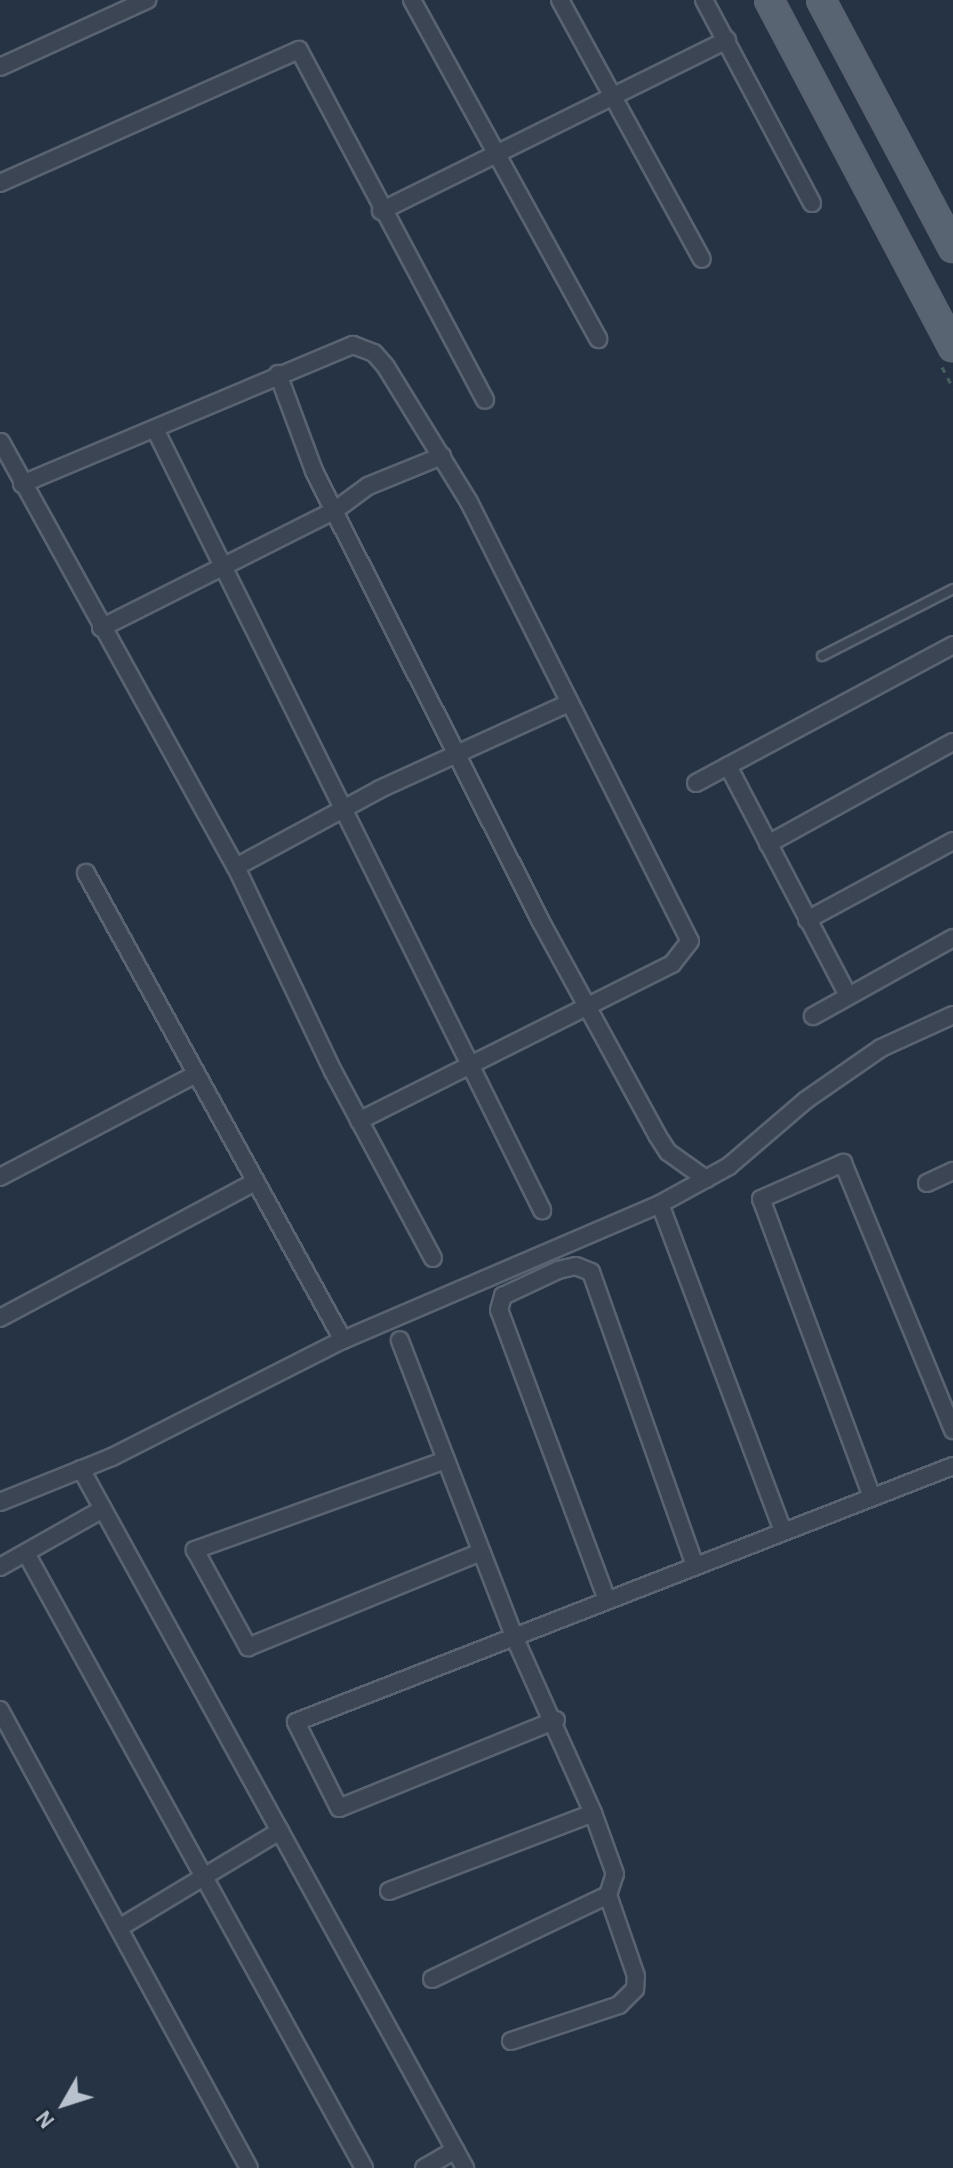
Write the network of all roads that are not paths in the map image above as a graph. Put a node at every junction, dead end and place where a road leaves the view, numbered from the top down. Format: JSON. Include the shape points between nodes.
{"nodes":[{"id":1,"x":147,"y":0,"type":"edge"},
{"id":2,"x":412,"y":0,"type":"edge"},
{"id":3,"x":560,"y":0,"type":"edge"},
{"id":4,"x":704,"y":0,"type":"edge"},
{"id":5,"x":769,"y":0,"type":"edge"},
{"id":6,"x":821,"y":0,"type":"edge"},
{"id":7,"x":727,"y":40,"type":"junction"},
{"id":8,"x":0,"y":67,"type":"edge"},
{"id":9,"x":614,"y":95,"type":"junction"},
{"id":10,"x":501,"y":156,"type":"junction"},
{"id":11,"x":0,"y":183,"type":"edge"},
{"id":12,"x":812,"y":203,"type":"dead end"},
{"id":13,"x":381,"y":211,"type":"junction"},
{"id":14,"x":953,"y":248,"type":"edge"},
{"id":15,"x":702,"y":259,"type":"dead end"},
{"id":16,"x":598,"y":339,"type":"dead end"},
{"id":17,"x":945,"y":352,"type":"edge"},
{"id":18,"x":278,"y":374,"type":"junction"},
{"id":19,"x":485,"y":400,"type":"dead end"},
{"id":20,"x":155,"y":429,"type":"junction"},
{"id":21,"x":1,"y":442,"type":"edge"},
{"id":22,"x":442,"y":456,"type":"junction"},
{"id":23,"x":22,"y":484,"type":"junction"},
{"id":24,"x":334,"y":511,"type":"junction"},
{"id":25,"x":220,"y":570,"type":"junction"},
{"id":26,"x":953,"y":589,"type":"edge"},
{"id":27,"x":101,"y":628,"type":"junction"},
{"id":28,"x":953,"y":645,"type":"edge"},
{"id":29,"x":822,"y":656,"type":"dead end"},
{"id":30,"x":569,"y":703,"type":"junction"},
{"id":31,"x":953,"y":742,"type":"edge"},
{"id":32,"x":459,"y":756,"type":"junction"},
{"id":33,"x":728,"y":766,"type":"junction"},
{"id":34,"x":696,"y":783,"type":"dead end"},
{"id":35,"x":340,"y":812,"type":"junction"},
{"id":36,"x":953,"y":841,"type":"edge"},
{"id":37,"x":768,"y":844,"type":"junction"},
{"id":38,"x":236,"y":867,"type":"junction"},
{"id":39,"x":86,"y":873,"type":"dead end"},
{"id":40,"x":807,"y":920,"type":"junction"},
{"id":41,"x":953,"y":938,"type":"edge"},
{"id":42,"x":848,"y":996,"type":"junction"},
{"id":43,"x":589,"y":1007,"type":"junction"},
{"id":44,"x":953,"y":1015,"type":"edge"},
{"id":45,"x":813,"y":1016,"type":"dead end"},
{"id":46,"x":470,"y":1067,"type":"junction"},
{"id":47,"x":196,"y":1074,"type":"junction"},
{"id":48,"x":359,"y":1121,"type":"junction"},
{"id":49,"x":953,"y":1171,"type":"edge"},
{"id":50,"x":0,"y":1177,"type":"edge"},
{"id":51,"x":706,"y":1179,"type":"junction"},
{"id":52,"x":253,"y":1183,"type":"junction"},
{"id":53,"x":927,"y":1183,"type":"dead end"},
{"id":54,"x":660,"y":1204,"type":"junction"},
{"id":55,"x":542,"y":1210,"type":"dead end"},
{"id":56,"x":433,"y":1258,"type":"dead end"},
{"id":57,"x":0,"y":1318,"type":"edge"},
{"id":58,"x":343,"y":1340,"type":"junction"},
{"id":59,"x":400,"y":1340,"type":"dead end"},
{"id":60,"x":953,"y":1430,"type":"edge"},
{"id":61,"x":446,"y":1460,"type":"junction"},
{"id":62,"x":953,"y":1466,"type":"edge"},
{"id":63,"x":81,"y":1469,"type":"junction"},
{"id":64,"x":872,"y":1497,"type":"junction"},
{"id":65,"x":0,"y":1502,"type":"edge"},
{"id":66,"x":103,"y":1509,"type":"junction"},
{"id":67,"x":783,"y":1532,"type":"junction"},
{"id":68,"x":481,"y":1552,"type":"junction"},
{"id":69,"x":26,"y":1553,"type":"junction"},
{"id":70,"x":695,"y":1566,"type":"junction"},
{"id":71,"x":0,"y":1567,"type":"edge"},
{"id":72,"x":607,"y":1600,"type":"junction"},
{"id":73,"x":514,"y":1636,"type":"junction"},
{"id":74,"x":0,"y":1710,"type":"edge"},
{"id":75,"x":556,"y":1720,"type":"junction"},
{"id":76,"x":593,"y":1813,"type":"junction"},
{"id":77,"x":280,"y":1831,"type":"junction"},
{"id":78,"x":205,"y":1877,"type":"junction"},
{"id":79,"x":389,"y":1891,"type":"dead end"},
{"id":80,"x":608,"y":1895,"type":"junction"},
{"id":81,"x":119,"y":1928,"type":"junction"},
{"id":82,"x":432,"y":1979,"type":"dead end"},
{"id":83,"x":511,"y":2041,"type":"dead end"},
{"id":84,"x":455,"y":2150,"type":"junction"},
{"id":85,"x":249,"y":2168,"type":"edge"},
{"id":86,"x":364,"y":2168,"type":"edge"},
{"id":87,"x":424,"y":2168,"type":"edge"},
{"id":88,"x":465,"y":2168,"type":"edge"}],
"edges":[{"from":1,"to":8,"type":"street"},
{"from":2,"to":10,"type":"street"},
{"from":3,"to":9,"type":"street"},
{"from":4,"to":7,"type":"street"},
{"from":5,"to":17,"type":"main road"},
{"from":6,"to":14,"type":"main road"},
{"from":7,"to":9,"type":"street"},
{"from":7,"to":12,"type":"street"},
{"from":9,"to":10,"type":"street"},
{"from":9,"to":15,"type":"street"},
{"from":10,"to":13,"type":"street"},
{"from":10,"to":16,"type":"street"},
{"from":11,"to":13,"type":"street","via":[[296,49]]},
{"from":13,"to":19,"type":"street"},
{"from":18,"to":20,"type":"street"},
{"from":18,"to":22,"type":"street","via":[[325,353],[364,347],[386,367]]},
{"from":18,"to":24,"type":"street"},
{"from":20,"to":23,"type":"street"},
{"from":20,"to":25,"type":"street"},
{"from":21,"to":23,"type":"street"},
{"from":22,"to":24,"type":"street","via":[[368,486]]},
{"from":22,"to":30,"type":"street"},
{"from":23,"to":27,"type":"street"},
{"from":24,"to":25,"type":"street"},
{"from":24,"to":32,"type":"street"},
{"from":25,"to":27,"type":"street"},
{"from":25,"to":35,"type":"street"},
{"from":26,"to":29,"type":"lane"},
{"from":27,"to":38,"type":"street"},
{"from":28,"to":33,"type":"street"},
{"from":30,"to":32,"type":"street"},
{"from":30,"to":43,"type":"street","via":[[690,941],[683,957]]},
{"from":31,"to":37,"type":"street"},
{"from":32,"to":35,"type":"street"},
{"from":32,"to":43,"type":"street"},
{"from":33,"to":34,"type":"street"},
{"from":33,"to":37,"type":"street"},
{"from":35,"to":38,"type":"street"},
{"from":35,"to":46,"type":"street"},
{"from":36,"to":40,"type":"street"},
{"from":37,"to":40,"type":"street"},
{"from":38,"to":48,"type":"street"},
{"from":39,"to":47,"type":"street"},
{"from":40,"to":42,"type":"street"},
{"from":41,"to":42,"type":"street"},
{"from":42,"to":45,"type":"street"},
{"from":43,"to":46,"type":"street"},
{"from":43,"to":51,"type":"street","via":[[668,1152]]},
{"from":44,"to":51,"type":"street","via":[[868,1057]]},
{"from":46,"to":48,"type":"street"},
{"from":46,"to":55,"type":"street"},
{"from":47,"to":50,"type":"street"},
{"from":47,"to":52,"type":"street"},
{"from":48,"to":56,"type":"street"},
{"from":49,"to":53,"type":"street"},
{"from":51,"to":54,"type":"street"},
{"from":52,"to":57,"type":"street"},
{"from":52,"to":58,"type":"street"},
{"from":54,"to":58,"type":"street"},
{"from":54,"to":67,"type":"street"},
{"from":58,"to":63,"type":"street"},
{"from":59,"to":61,"type":"street"},
{"from":60,"to":64,"type":"street","via":[[843,1163],[761,1199]]},
{"from":61,"to":68,"type":"street"},
{"from":61,"to":68,"type":"street","via":[[195,1550],[248,1647]]},
{"from":62,"to":64,"type":"street"},
{"from":63,"to":65,"type":"street"},
{"from":63,"to":66,"type":"street"},
{"from":64,"to":67,"type":"street"},
{"from":66,"to":69,"type":"street"},
{"from":66,"to":77,"type":"street"},
{"from":67,"to":70,"type":"street"},
{"from":68,"to":73,"type":"street"},
{"from":69,"to":71,"type":"street"},
{"from":69,"to":78,"type":"street"},
{"from":70,"to":72,"type":"street"},
{"from":70,"to":72,"type":"street","via":[[591,1272],[576,1266],[558,1270],[503,1296],[499,1310]]},
{"from":72,"to":73,"type":"street"},
{"from":73,"to":75,"type":"street"},
{"from":73,"to":75,"type":"street","via":[[296,1722],[339,1808]]},
{"from":74,"to":81,"type":"street"},
{"from":75,"to":76,"type":"street"},
{"from":76,"to":79,"type":"street"},
{"from":76,"to":80,"type":"street","via":[[615,1874]]},
{"from":77,"to":78,"type":"street"},
{"from":77,"to":84,"type":"street"},
{"from":78,"to":81,"type":"street"},
{"from":78,"to":86,"type":"street"},
{"from":80,"to":82,"type":"street"},
{"from":80,"to":83,"type":"street","via":[[633,1967],[635,1989],[619,2005]]},
{"from":81,"to":85,"type":"street"},
{"from":84,"to":87,"type":"street"},
{"from":84,"to":88,"type":"street"}]}
